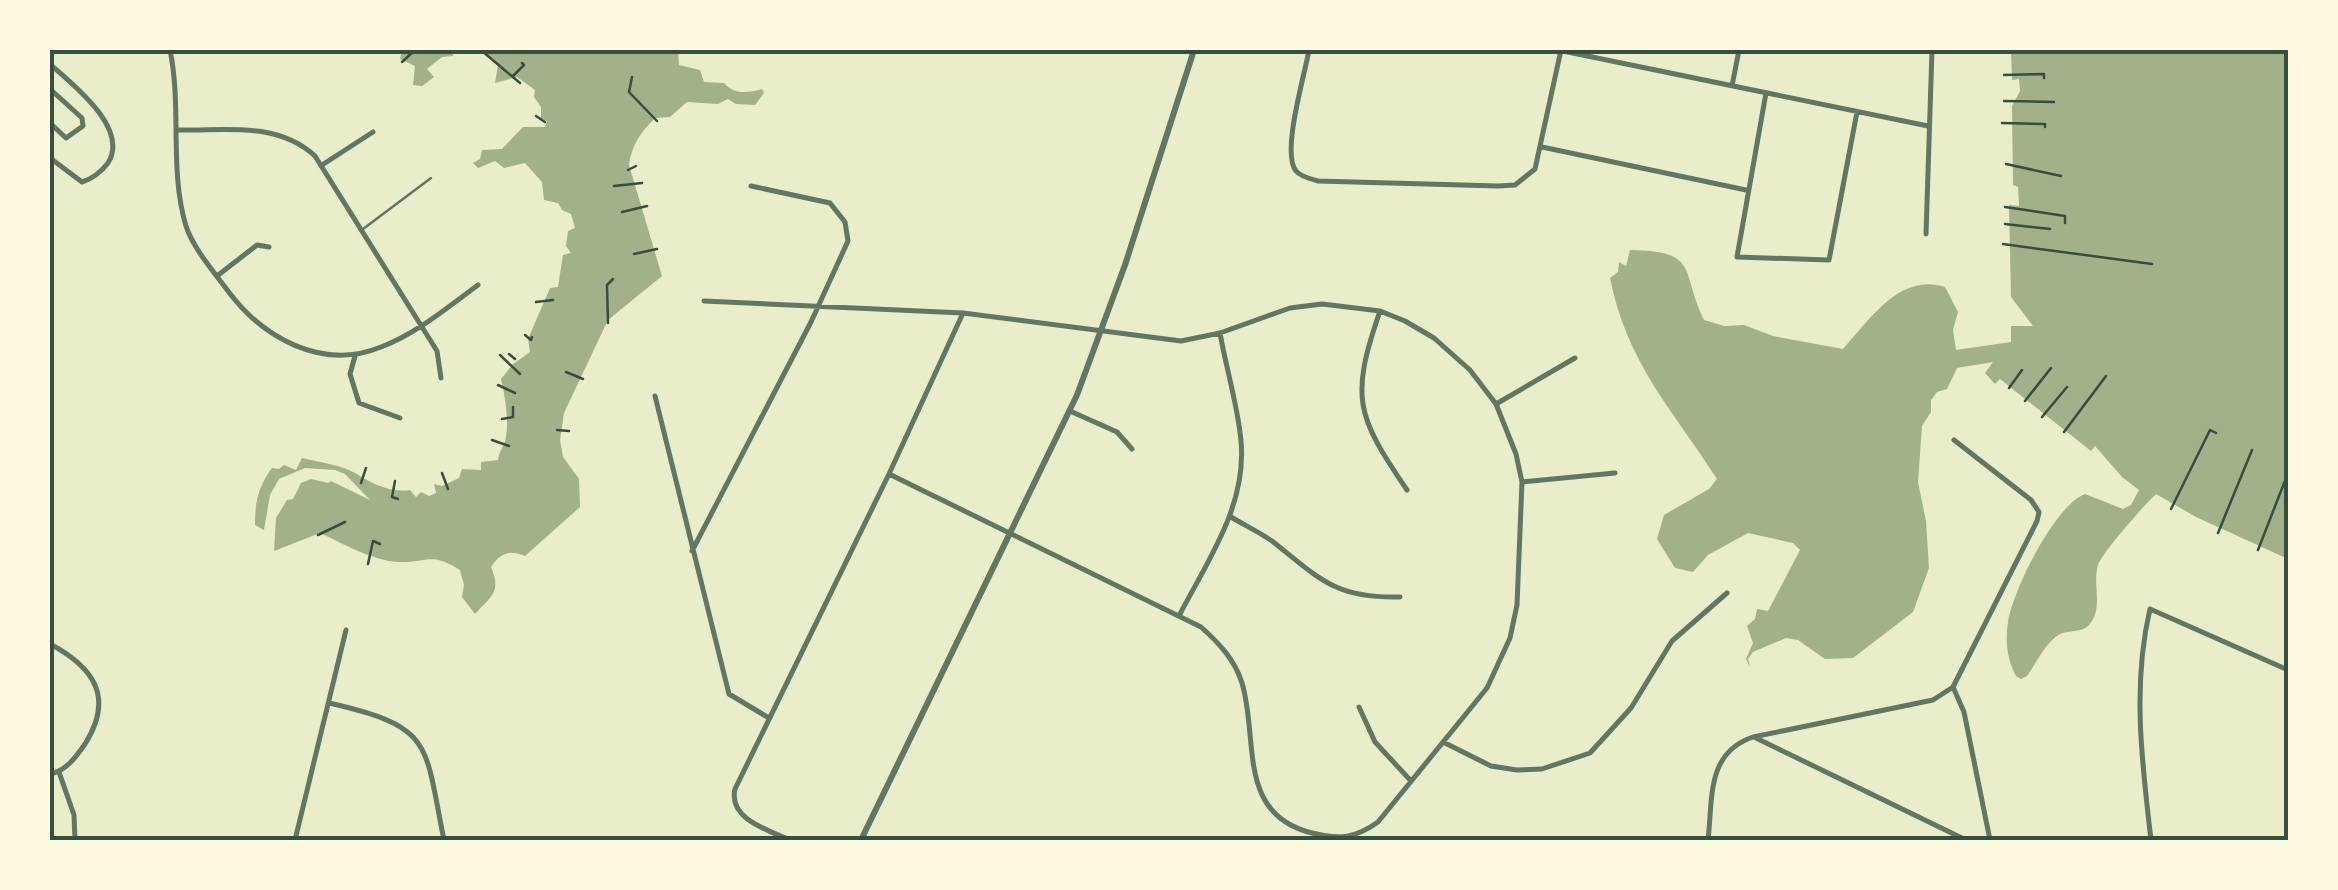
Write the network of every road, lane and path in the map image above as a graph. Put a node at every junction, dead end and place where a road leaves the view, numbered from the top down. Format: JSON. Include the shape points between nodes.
{"nodes":[{"id":1,"x":170,"y":50,"type":"edge"},
{"id":2,"x":415,"y":50,"type":"edge"},
{"id":3,"x":482,"y":50,"type":"edge"},
{"id":4,"x":1194,"y":50,"type":"edge"},
{"id":5,"x":1309,"y":50,"type":"edge"},
{"id":6,"x":1560,"y":50,"type":"edge"},
{"id":7,"x":1739,"y":50,"type":"edge"},
{"id":8,"x":1932,"y":50,"type":"edge"},
{"id":9,"x":402,"y":62,"type":"dead end"},
{"id":10,"x":522,"y":63,"type":"dead end"},
{"id":11,"x":50,"y":64,"type":"edge"},
{"id":12,"x":2004,"y":75,"type":"dead end"},
{"id":13,"x":632,"y":77,"type":"dead end"},
{"id":14,"x":511,"y":78,"type":"dead end"},
{"id":15,"x":2044,"y":78,"type":"dead end"},
{"id":16,"x":520,"y":84,"type":"dead end"},
{"id":17,"x":1732,"y":86,"type":"junction"},
{"id":18,"x":50,"y":89,"type":"edge"},
{"id":19,"x":1766,"y":93,"type":"junction"},
{"id":20,"x":2004,"y":101,"type":"dead end"},
{"id":21,"x":2054,"y":102,"type":"dead end"},
{"id":22,"x":1856,"y":112,"type":"junction"},
{"id":23,"x":536,"y":116,"type":"dead end"},
{"id":24,"x":658,"y":121,"type":"dead end"},
{"id":25,"x":545,"y":122,"type":"dead end"},
{"id":26,"x":50,"y":123,"type":"edge"},
{"id":27,"x":2002,"y":123,"type":"dead end"},
{"id":28,"x":1928,"y":126,"type":"junction"},
{"id":29,"x":2045,"y":127,"type":"dead end"},
{"id":30,"x":178,"y":130,"type":"junction"},
{"id":31,"x":373,"y":132,"type":"dead end"},
{"id":32,"x":1542,"y":147,"type":"junction"},
{"id":33,"x":50,"y":158,"type":"edge"},
{"id":34,"x":2006,"y":164,"type":"dead end"},
{"id":35,"x":322,"y":165,"type":"junction"},
{"id":36,"x":636,"y":166,"type":"dead end"},
{"id":37,"x":628,"y":170,"type":"dead end"},
{"id":38,"x":2061,"y":176,"type":"dead end"},
{"id":39,"x":431,"y":178,"type":"dead end"},
{"id":40,"x":642,"y":184,"type":"dead end"},
{"id":41,"x":614,"y":186,"type":"dead end"},
{"id":42,"x":751,"y":186,"type":"dead end"},
{"id":43,"x":1746,"y":190,"type":"junction"},
{"id":44,"x":646,"y":206,"type":"dead end"},
{"id":45,"x":2004,"y":206,"type":"dead end"},
{"id":46,"x":622,"y":212,"type":"dead end"},
{"id":47,"x":2065,"y":223,"type":"dead end"},
{"id":48,"x":2006,"y":224,"type":"dead end"},
{"id":49,"x":2050,"y":229,"type":"dead end"},
{"id":50,"x":362,"y":230,"type":"junction"},
{"id":51,"x":1926,"y":234,"type":"dead end"},
{"id":52,"x":2002,"y":244,"type":"dead end"},
{"id":53,"x":269,"y":247,"type":"dead end"},
{"id":54,"x":657,"y":249,"type":"dead end"},
{"id":55,"x":634,"y":254,"type":"dead end"},
{"id":56,"x":2152,"y":264,"type":"dead end"},
{"id":57,"x":217,"y":276,"type":"junction"},
{"id":58,"x":613,"y":278,"type":"dead end"},
{"id":59,"x":478,"y":285,"type":"dead end"},
{"id":60,"x":553,"y":300,"type":"dead end"},
{"id":61,"x":704,"y":301,"type":"dead end"},
{"id":62,"x":815,"y":308,"type":"junction"},
{"id":63,"x":543,"y":311,"type":"dead end"},
{"id":64,"x":1380,"y":311,"type":"junction"},
{"id":65,"x":963,"y":312,"type":"junction"},
{"id":66,"x":608,"y":322,"type":"dead end"},
{"id":67,"x":421,"y":325,"type":"junction"},
{"id":68,"x":1102,"y":329,"type":"junction"},
{"id":69,"x":1220,"y":333,"type":"junction"},
{"id":70,"x":525,"y":335,"type":"dead end"},
{"id":71,"x":532,"y":336,"type":"dead end"},
{"id":72,"x":510,"y":354,"type":"dead end"},
{"id":73,"x":500,"y":355,"type":"dead end"},
{"id":74,"x":355,"y":356,"type":"junction"},
{"id":75,"x":1575,"y":358,"type":"dead end"},
{"id":76,"x":515,"y":359,"type":"dead end"},
{"id":77,"x":2052,"y":368,"type":"dead end"},
{"id":78,"x":2022,"y":370,"type":"dead end"},
{"id":79,"x":566,"y":372,"type":"dead end"},
{"id":80,"x":520,"y":374,"type":"dead end"},
{"id":81,"x":2106,"y":376,"type":"dead end"},
{"id":82,"x":441,"y":378,"type":"dead end"},
{"id":83,"x":584,"y":378,"type":"dead end"},
{"id":84,"x":498,"y":386,"type":"dead end"},
{"id":85,"x":2067,"y":387,"type":"dead end"},
{"id":86,"x":2008,"y":388,"type":"dead end"},
{"id":87,"x":515,"y":393,"type":"dead end"},
{"id":88,"x":655,"y":396,"type":"dead end"},
{"id":89,"x":2025,"y":401,"type":"dead end"},
{"id":90,"x":1496,"y":404,"type":"junction"},
{"id":91,"x":514,"y":407,"type":"dead end"},
{"id":92,"x":1070,"y":411,"type":"junction"},
{"id":93,"x":2042,"y":417,"type":"dead end"},
{"id":94,"x":400,"y":418,"type":"dead end"},
{"id":95,"x":502,"y":419,"type":"dead end"},
{"id":96,"x":556,"y":430,"type":"dead end"},
{"id":97,"x":569,"y":432,"type":"dead end"},
{"id":98,"x":2064,"y":432,"type":"dead end"},
{"id":99,"x":2216,"y":433,"type":"dead end"},
{"id":100,"x":492,"y":440,"type":"dead end"},
{"id":101,"x":1954,"y":440,"type":"dead end"},
{"id":102,"x":509,"y":446,"type":"dead end"},
{"id":103,"x":1132,"y":449,"type":"dead end"},
{"id":104,"x":2252,"y":450,"type":"dead end"},
{"id":105,"x":366,"y":468,"type":"dead end"},
{"id":106,"x":442,"y":473,"type":"dead end"},
{"id":107,"x":1615,"y":473,"type":"dead end"},
{"id":108,"x":2288,"y":473,"type":"edge"},
{"id":109,"x":889,"y":474,"type":"junction"},
{"id":110,"x":396,"y":481,"type":"dead end"},
{"id":111,"x":362,"y":482,"type":"dead end"},
{"id":112,"x":1522,"y":482,"type":"junction"},
{"id":113,"x":448,"y":489,"type":"dead end"},
{"id":114,"x":1407,"y":490,"type":"dead end"},
{"id":115,"x":398,"y":499,"type":"dead end"},
{"id":116,"x":2171,"y":509,"type":"dead end"},
{"id":117,"x":1231,"y":516,"type":"junction"},
{"id":118,"x":345,"y":522,"type":"dead end"},
{"id":119,"x":2218,"y":533,"type":"dead end"},
{"id":120,"x":1010,"y":534,"type":"junction"},
{"id":121,"x":318,"y":536,"type":"dead end"},
{"id":122,"x":380,"y":544,"type":"dead end"},
{"id":123,"x":2258,"y":550,"type":"dead end"},
{"id":124,"x":692,"y":551,"type":"junction"},
{"id":125,"x":368,"y":564,"type":"dead end"},
{"id":126,"x":1727,"y":593,"type":"dead end"},
{"id":127,"x":1400,"y":598,"type":"dead end"},
{"id":128,"x":1180,"y":615,"type":"junction"},
{"id":129,"x":346,"y":630,"type":"dead end"},
{"id":130,"x":50,"y":644,"type":"edge"},
{"id":131,"x":2288,"y":670,"type":"edge"},
{"id":132,"x":1953,"y":687,"type":"junction"},
{"id":133,"x":329,"y":703,"type":"junction"},
{"id":134,"x":1359,"y":707,"type":"dead end"},
{"id":135,"x":769,"y":718,"type":"junction"},
{"id":136,"x":1753,"y":736,"type":"junction"},
{"id":137,"x":1445,"y":743,"type":"junction"},
{"id":138,"x":59,"y":772,"type":"junction"},
{"id":139,"x":50,"y":774,"type":"edge"},
{"id":140,"x":1411,"y":782,"type":"junction"},
{"id":141,"x":1306,"y":836,"type":"edge"},
{"id":142,"x":75,"y":840,"type":"edge"},
{"id":143,"x":295,"y":840,"type":"edge"},
{"id":144,"x":444,"y":840,"type":"edge"},
{"id":145,"x":790,"y":840,"type":"edge"},
{"id":146,"x":861,"y":840,"type":"edge"},
{"id":147,"x":1708,"y":840,"type":"edge"},
{"id":148,"x":1966,"y":840,"type":"edge"},
{"id":149,"x":1990,"y":840,"type":"edge"},
{"id":150,"x":2150,"y":840,"type":"edge"}],
"edges":[{"from":1,"to":30,"type":"street"},
{"from":2,"to":9,"type":"path"},
{"from":3,"to":16,"type":"path"},
{"from":4,"to":68,"type":"street"},
{"from":5,"to":32,"type":"street","via":[[1290,151],[1294,170],[1308,178],[1507,186],[1529,176]]},
{"from":6,"to":17,"type":"street"},
{"from":6,"to":32,"type":"street"},
{"from":7,"to":17,"type":"street"},
{"from":8,"to":28,"type":"street"},
{"from":10,"to":14,"type":"path"},
{"from":11,"to":33,"type":"street","via":[[94,104],[112,147],[101,170],[82,182]]},
{"from":12,"to":15,"type":"path"},
{"from":13,"to":24,"type":"path","via":[[629,92]]},
{"from":17,"to":19,"type":"street"},
{"from":18,"to":26,"type":"street","via":[[83,126],[66,138]]},
{"from":19,"to":22,"type":"street"},
{"from":19,"to":43,"type":"street"},
{"from":20,"to":21,"type":"path"},
{"from":22,"to":28,"type":"street"},
{"from":22,"to":43,"type":"street","via":[[1829,260],[1737,257]]},
{"from":23,"to":25,"type":"path"},
{"from":27,"to":29,"type":"path"},
{"from":28,"to":51,"type":"street"},
{"from":30,"to":35,"type":"street","via":[[281,134]]},
{"from":30,"to":57,"type":"street","via":[[186,229]]},
{"from":31,"to":35,"type":"street"},
{"from":32,"to":43,"type":"street"},
{"from":34,"to":38,"type":"path"},
{"from":35,"to":50,"type":"street"},
{"from":36,"to":37,"type":"path"},
{"from":39,"to":50,"type":"lane"},
{"from":40,"to":41,"type":"path"},
{"from":42,"to":62,"type":"street","via":[[830,203],[845,222],[848,241]]},
{"from":44,"to":46,"type":"path"},
{"from":45,"to":47,"type":"path","via":[[2066,216]]},
{"from":48,"to":49,"type":"path"},
{"from":50,"to":67,"type":"street"},
{"from":52,"to":56,"type":"path"},
{"from":53,"to":57,"type":"street","via":[[257,245]]},
{"from":54,"to":55,"type":"path"},
{"from":57,"to":74,"type":"street","via":[[256,324],[275,336],[304,350]]},
{"from":58,"to":66,"type":"path"},
{"from":59,"to":67,"type":"street"},
{"from":60,"to":63,"type":"path","via":[[539,302]]},
{"from":61,"to":62,"type":"street"},
{"from":62,"to":65,"type":"street"},
{"from":62,"to":124,"type":"street"},
{"from":64,"to":69,"type":"street","via":[[1322,304],[1290,308]]},
{"from":64,"to":90,"type":"street","via":[[1452,352]]},
{"from":64,"to":114,"type":"street","via":[[1364,358],[1360,402],[1375,444]]},
{"from":65,"to":68,"type":"street"},
{"from":65,"to":109,"type":"street"},
{"from":67,"to":74,"type":"street"},
{"from":67,"to":82,"type":"street","via":[[437,351]]},
{"from":68,"to":69,"type":"street","via":[[1181,340]]},
{"from":68,"to":92,"type":"street"},
{"from":69,"to":117,"type":"street","via":[[1242,441]]},
{"from":70,"to":71,"type":"path"},
{"from":72,"to":76,"type":"path"},
{"from":73,"to":80,"type":"path"},
{"from":74,"to":94,"type":"street","via":[[350,374],[359,402]]},
{"from":75,"to":90,"type":"street"},
{"from":77,"to":89,"type":"path"},
{"from":78,"to":86,"type":"path"},
{"from":79,"to":83,"type":"path"},
{"from":81,"to":98,"type":"path"},
{"from":84,"to":87,"type":"path"},
{"from":85,"to":93,"type":"path"},
{"from":88,"to":124,"type":"street"},
{"from":90,"to":112,"type":"street"},
{"from":91,"to":95,"type":"path","via":[[513,417]]},
{"from":92,"to":103,"type":"street","via":[[1117,432]]},
{"from":92,"to":120,"type":"street"},
{"from":96,"to":97,"type":"path"},
{"from":99,"to":116,"type":"path","via":[[2210,430]]},
{"from":100,"to":102,"type":"path"},
{"from":101,"to":132,"type":"street","via":[[2038,512]]},
{"from":104,"to":119,"type":"path"},
{"from":105,"to":111,"type":"path"},
{"from":106,"to":113,"type":"path"},
{"from":107,"to":112,"type":"street"},
{"from":108,"to":123,"type":"path"},
{"from":109,"to":120,"type":"street"},
{"from":109,"to":135,"type":"street"},
{"from":110,"to":115,"type":"path","via":[[392,497]]},
{"from":112,"to":137,"type":"street","via":[[1510,638],[1486,688]]},
{"from":117,"to":127,"type":"street","via":[[1331,586]]},
{"from":117,"to":128,"type":"street"},
{"from":118,"to":121,"type":"path"},
{"from":120,"to":128,"type":"street"},
{"from":120,"to":146,"type":"street"},
{"from":122,"to":125,"type":"path","via":[[373,542]]},
{"from":124,"to":135,"type":"street","via":[[729,694]]},
{"from":126,"to":137,"type":"street","via":[[1672,641],[1631,708],[1590,753],[1517,770],[1490,766]]},
{"from":128,"to":141,"type":"street","via":[[1232,661],[1242,684],[1260,794]]},
{"from":129,"to":133,"type":"street"},
{"from":130,"to":138,"type":"street","via":[[87,672],[98,694],[99,721],[78,756]]},
{"from":131,"to":150,"type":"street","via":[[2150,609],[2140,678]]},
{"from":132,"to":136,"type":"street","via":[[1933,700]]},
{"from":132,"to":149,"type":"street"},
{"from":133,"to":143,"type":"street"},
{"from":133,"to":144,"type":"street","via":[[395,721],[422,748]]},
{"from":134,"to":140,"type":"street","via":[[1375,742]]},
{"from":135,"to":145,"type":"street","via":[[734,802],[744,817]]},
{"from":136,"to":147,"type":"street","via":[[1730,747],[1718,763]]},
{"from":136,"to":148,"type":"street"},
{"from":137,"to":140,"type":"street"},
{"from":138,"to":139,"type":"street"},
{"from":138,"to":142,"type":"street"},
{"from":140,"to":141,"type":"street","via":[[1362,833]]}]}
